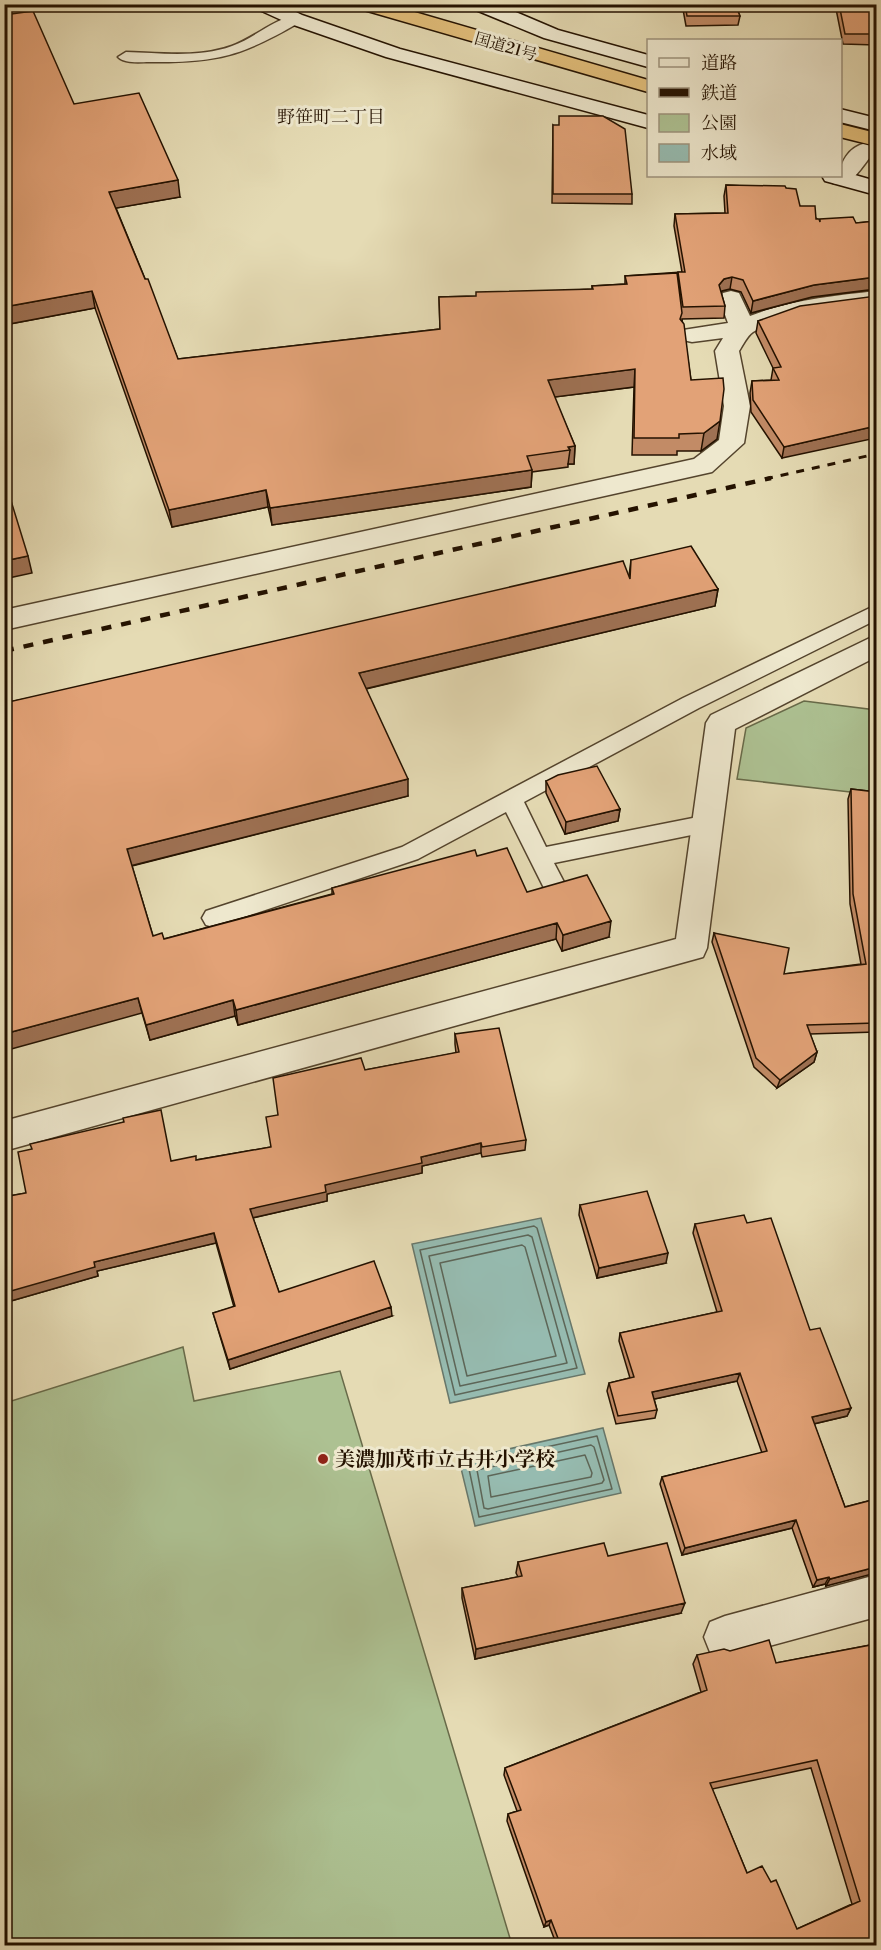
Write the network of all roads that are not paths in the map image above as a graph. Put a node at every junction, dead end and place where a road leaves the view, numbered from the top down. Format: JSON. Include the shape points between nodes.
{"nodes":[{"id":1,"x":262,"y":4,"type":"edge"},
{"id":2,"x":364,"y":4,"type":"edge"},
{"id":3,"x":414,"y":4,"type":"edge"},
{"id":4,"x":478,"y":4,"type":"edge"},
{"id":5,"x":294,"y":19,"type":"junction"},
{"id":6,"x":126,"y":57,"type":"dead end"},
{"id":7,"x":647,"y":61,"type":"edge"},
{"id":8,"x":647,"y":75,"type":"edge"},
{"id":9,"x":647,"y":86,"type":"edge"},
{"id":10,"x":842,"y":116,"type":"edge"},
{"id":11,"x":647,"y":122,"type":"edge"},
{"id":12,"x":876,"y":125,"type":"edge"},
{"id":13,"x":842,"y":131,"type":"edge"},
{"id":14,"x":842,"y":141,"type":"edge"},
{"id":15,"x":872,"y":148,"type":"edge"},
{"id":16,"x":842,"y":173,"type":"edge"},
{"id":17,"x":837,"y":177,"type":"edge"},
{"id":18,"x":876,"y":188,"type":"edge"},
{"id":19,"x":731,"y":298,"type":"edge"},
{"id":20,"x":876,"y":298,"type":"edge"},
{"id":21,"x":742,"y":327,"type":"junction"},
{"id":22,"x":692,"y":334,"type":"dead end"},
{"id":23,"x":876,"y":612,"type":"edge"},
{"id":24,"x":4,"y":620,"type":"edge"},
{"id":25,"x":876,"y":645,"type":"edge"},
{"id":26,"x":511,"y":800,"type":"junction"},
{"id":27,"x":708,"y":824,"type":"junction"},
{"id":28,"x":540,"y":858,"type":"junction"},
{"id":29,"x":554,"y":886,"type":"edge"},
{"id":30,"x":214,"y":918,"type":"dead end"},
{"id":31,"x":4,"y":1136,"type":"edge"},
{"id":32,"x":876,"y":1596,"type":"edge"},
{"id":33,"x":725,"y":1637,"type":"dead end"}],
"edges":[{"from":1,"to":5,"type":"street"},
{"from":2,"to":9,"type":"highway","name":"国道21号"},
{"from":3,"to":8,"type":"highway","name":"国道21号"},
{"from":4,"to":7,"type":"street","via":[[551,34]]},
{"from":5,"to":6,"type":"lane","via":[[260,40],[230,52]]},
{"from":5,"to":11,"type":"street","via":[[393,53]]},
{"from":10,"to":12,"type":"street"},
{"from":13,"to":15,"type":"highway"},
{"from":14,"to":15,"type":"highway"},
{"from":15,"to":16,"type":"street"},
{"from":17,"to":18,"type":"street"},
{"from":19,"to":21,"type":"street"},
{"from":20,"to":21,"type":"street","via":[[822,304]]},
{"from":21,"to":22,"type":"street"},
{"from":21,"to":24,"type":"street","via":[[727,351],[737,406],[731,443],[703,466]]},
{"from":23,"to":26,"type":"lane","via":[[691,703]]},
{"from":25,"to":27,"type":"street","via":[[722,723]]},
{"from":26,"to":28,"type":"lane"},
{"from":26,"to":30,"type":"lane","via":[[410,854]]},
{"from":27,"to":28,"type":"lane"},
{"from":27,"to":31,"type":"street","via":[[691,948]]},
{"from":28,"to":29,"type":"lane"},
{"from":32,"to":33,"type":"street"}]}
